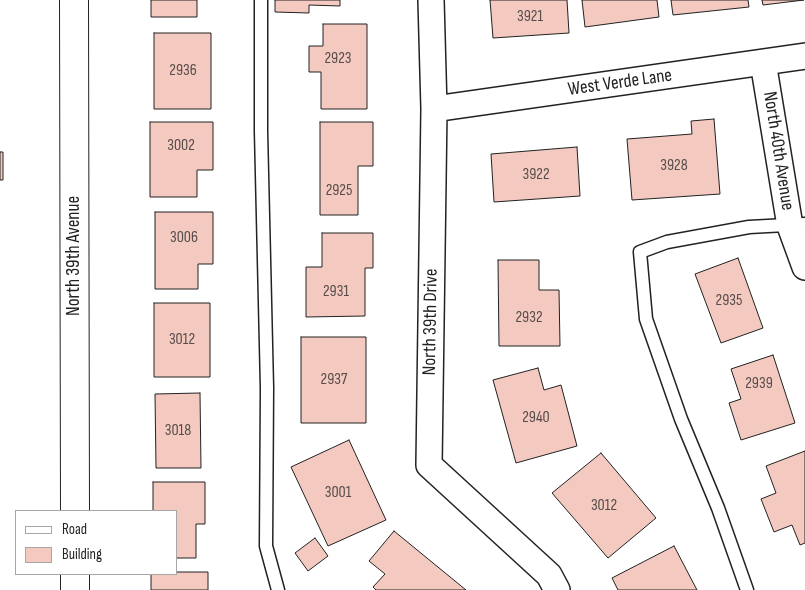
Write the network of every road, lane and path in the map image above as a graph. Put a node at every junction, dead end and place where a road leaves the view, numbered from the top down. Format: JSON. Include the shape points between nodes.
{"nodes":[{"id":1,"x":74,"y":0,"type":"edge"},
{"id":2,"x":261,"y":0,"type":"edge"},
{"id":3,"x":431,"y":0,"type":"edge"},
{"id":4,"x":805,"y":56,"type":"edge"},
{"id":5,"x":763,"y":62,"type":"junction"},
{"id":6,"x":434,"y":110,"type":"junction"},
{"id":7,"x":797,"y":225,"type":"edge"},
{"id":8,"x":805,"y":267,"type":"edge"},
{"id":9,"x":75,"y":510,"type":"edge"},
{"id":10,"x":75,"y":575,"type":"edge"},
{"id":11,"x":76,"y":590,"type":"edge"},
{"id":12,"x":278,"y":590,"type":"edge"},
{"id":13,"x":557,"y":590,"type":"edge"},
{"id":14,"x":746,"y":590,"type":"edge"}],
"edges":[{"from":1,"to":9,"type":"street","name":"North 39th Avenue"},
{"from":2,"to":12,"type":"lane","via":[[266,546]]},
{"from":3,"to":6,"type":"street","name":"North 39th Drive"},
{"from":4,"to":5,"type":"street","name":"West Verde Lane"},
{"from":5,"to":6,"type":"street","name":"West Verde Lane"},
{"from":5,"to":7,"type":"street","name":"North 40th Avenue"},
{"from":6,"to":13,"type":"street","name":"North 39th Drive","via":[[429,465],[548,575]]},
{"from":7,"to":8,"type":"street","name":"North 40th Avenue"},
{"from":7,"to":14,"type":"lane","via":[[749,227],[667,242],[640,252],[646,318]]},
{"from":10,"to":11,"type":"street"}]}
